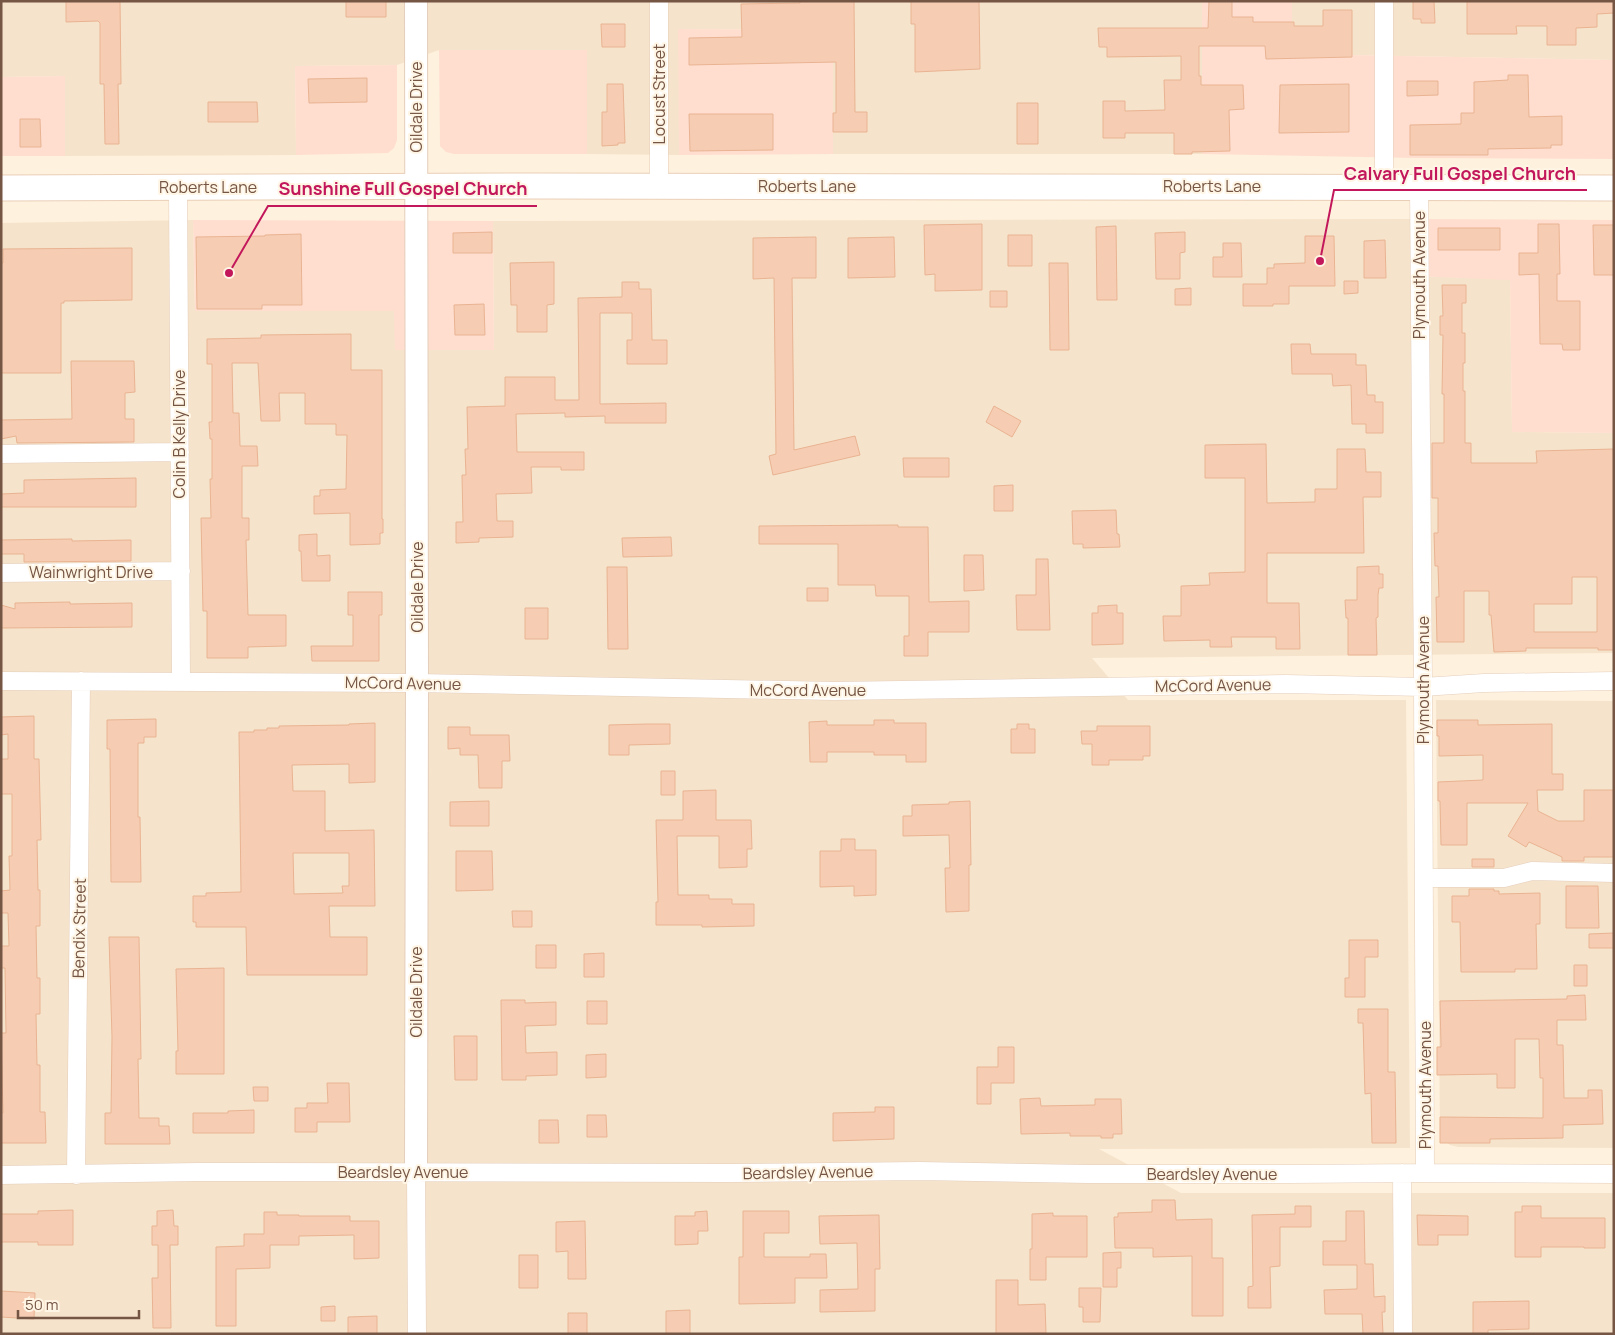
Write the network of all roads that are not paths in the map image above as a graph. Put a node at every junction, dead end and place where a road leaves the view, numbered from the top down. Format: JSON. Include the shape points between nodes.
{"nodes":[{"id":1,"x":416,"y":1,"type":"edge"},
{"id":2,"x":659,"y":1,"type":"edge"},
{"id":3,"x":1384,"y":1,"type":"edge"},
{"id":4,"x":416,"y":186,"type":"junction"},
{"id":5,"x":659,"y":186,"type":"junction"},
{"id":6,"x":1384,"y":186,"type":"junction"},
{"id":7,"x":1419,"y":186,"type":"junction"},
{"id":8,"x":1,"y":188,"type":"edge"},
{"id":9,"x":178,"y":188,"type":"junction"},
{"id":10,"x":1614,"y":188,"type":"edge"},
{"id":11,"x":180,"y":452,"type":"junction"},
{"id":12,"x":1,"y":454,"type":"edge"},
{"id":13,"x":180,"y":571,"type":"junction"},
{"id":14,"x":1,"y":572,"type":"edge"},
{"id":15,"x":1,"y":681,"type":"edge"},
{"id":16,"x":81,"y":681,"type":"junction"},
{"id":17,"x":181,"y":681,"type":"junction"},
{"id":18,"x":1614,"y":682,"type":"edge"},
{"id":19,"x":417,"y":683,"type":"junction"},
{"id":20,"x":1423,"y":687,"type":"junction"},
{"id":21,"x":1614,"y":872,"type":"edge"},
{"id":22,"x":1424,"y":878,"type":"junction"},
{"id":23,"x":416,"y":1172,"type":"junction"},
{"id":24,"x":1402,"y":1173,"type":"junction"},
{"id":25,"x":1425,"y":1173,"type":"junction"},
{"id":26,"x":1614,"y":1174,"type":"edge"},
{"id":27,"x":1,"y":1175,"type":"edge"},
{"id":28,"x":76,"y":1175,"type":"junction"},
{"id":29,"x":417,"y":1334,"type":"edge"},
{"id":30,"x":1403,"y":1334,"type":"edge"}],
"edges":[{"from":1,"to":4,"type":"street","name":"Oildale Drive"},
{"from":2,"to":5,"type":"street","name":"Locust Street"},
{"from":3,"to":6,"type":"street"},
{"from":4,"to":5,"type":"main road","name":"Roberts Lane"},
{"from":4,"to":9,"type":"main road","name":"Roberts Lane"},
{"from":4,"to":19,"type":"street","name":"Oildale Drive"},
{"from":5,"to":6,"type":"main road","name":"Roberts Lane"},
{"from":6,"to":7,"type":"main road","name":"Roberts Lane"},
{"from":7,"to":10,"type":"main road","name":"Roberts Lane"},
{"from":7,"to":20,"type":"street","name":"Plymouth Avenue"},
{"from":8,"to":9,"type":"main road","name":"Roberts Lane"},
{"from":9,"to":11,"type":"street","name":"Colin B Kelly Drive"},
{"from":11,"to":12,"type":"street"},
{"from":11,"to":13,"type":"street","name":"Colin B Kelly Drive"},
{"from":13,"to":14,"type":"street","name":"Wainwright Drive"},
{"from":13,"to":17,"type":"street","name":"Colin B Kelly Drive"},
{"from":15,"to":16,"type":"street","name":"McCord Avenue"},
{"from":16,"to":17,"type":"street","name":"McCord Avenue"},
{"from":16,"to":28,"type":"street","name":"Bendix Street"},
{"from":17,"to":19,"type":"street","name":"McCord Avenue"},
{"from":18,"to":20,"type":"street","name":"McCord Avenue"},
{"from":19,"to":20,"type":"street","name":"McCord Avenue","via":[[834,691],[1286,684]]},
{"from":19,"to":23,"type":"street","name":"Oildale Drive"},
{"from":20,"to":22,"type":"street","name":"Plymouth Avenue"},
{"from":21,"to":22,"type":"street","via":[[1532,871],[1504,878]]},
{"from":22,"to":25,"type":"street","name":"Plymouth Avenue"},
{"from":23,"to":24,"type":"street","name":"Beardsley Avenue"},
{"from":23,"to":28,"type":"street","name":"Beardsley Avenue"},
{"from":23,"to":29,"type":"street"},
{"from":24,"to":25,"type":"street","name":"Beardsley Avenue"},
{"from":24,"to":30,"type":"street"},
{"from":25,"to":26,"type":"street","name":"Beardsley Avenue"},
{"from":27,"to":28,"type":"street","name":"Beardsley Avenue"}]}
